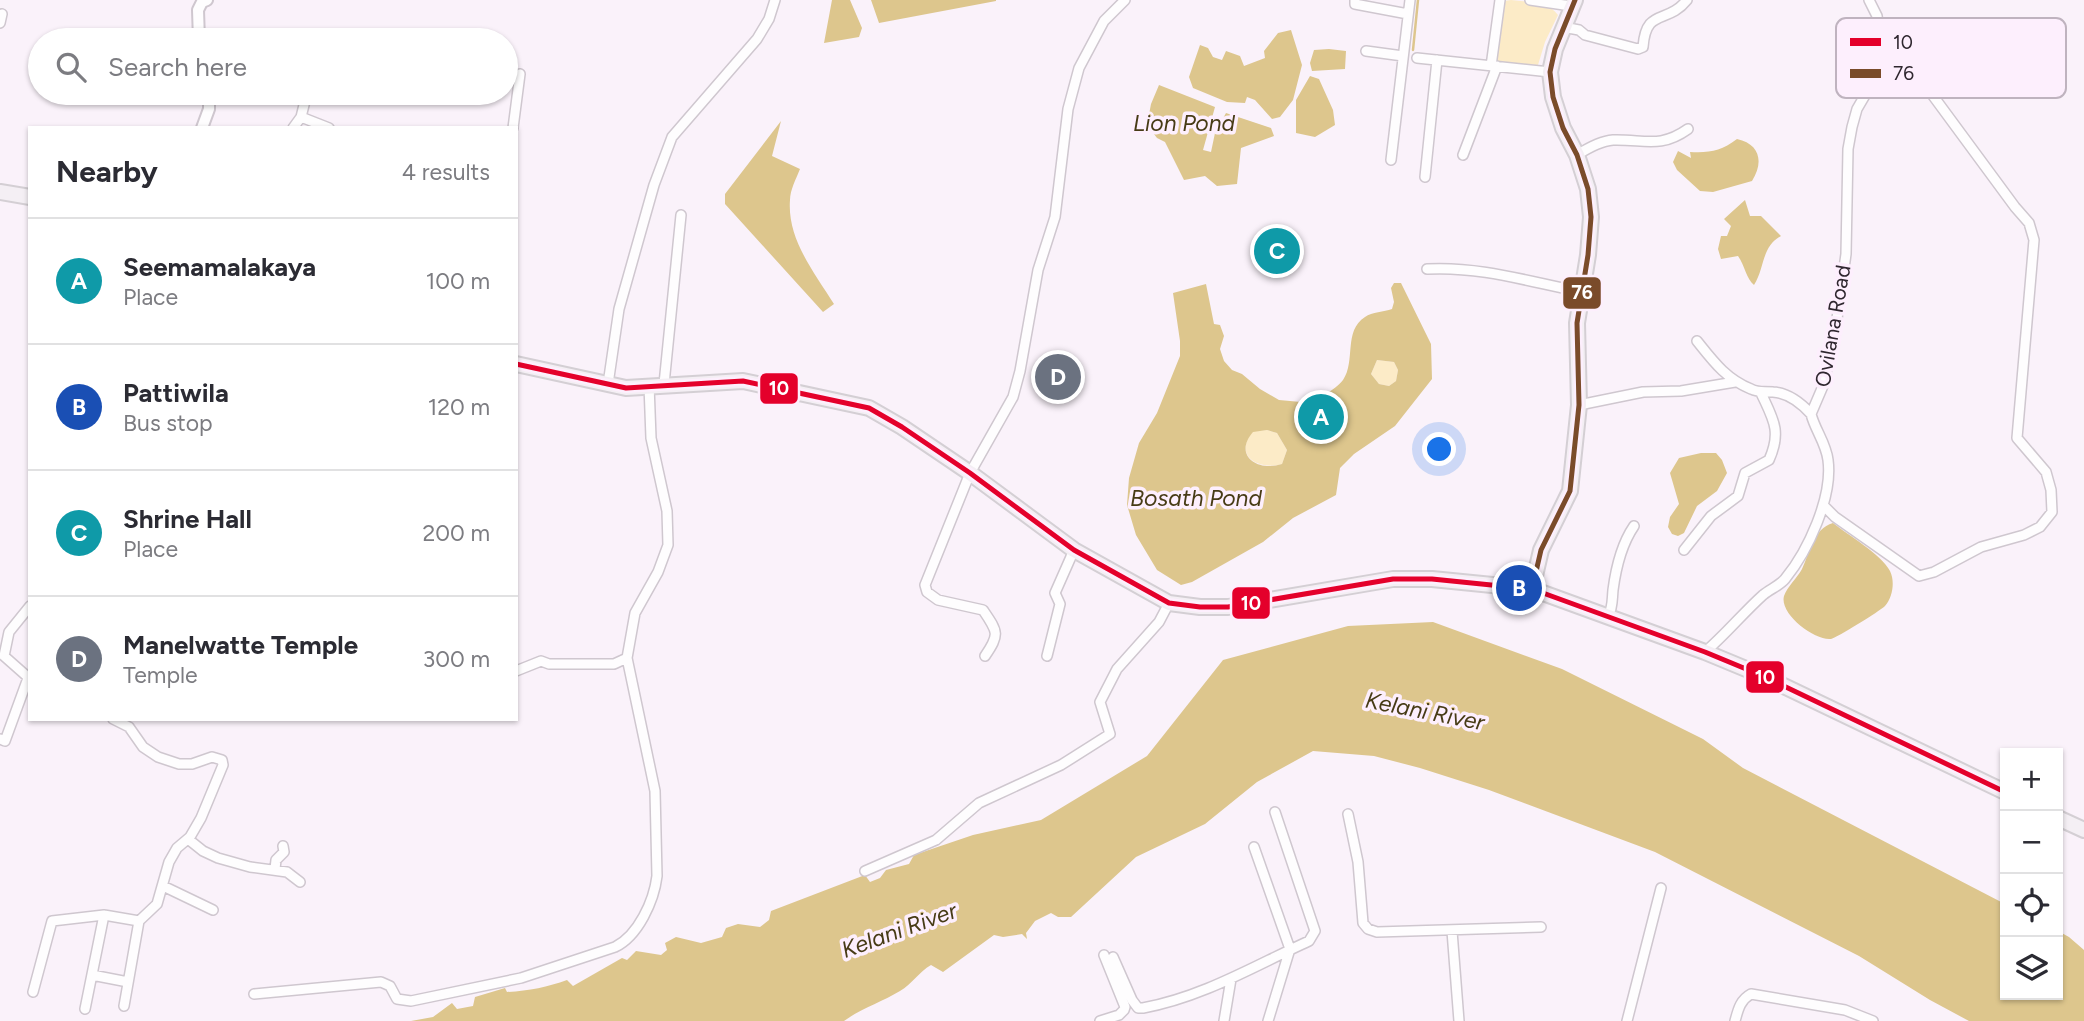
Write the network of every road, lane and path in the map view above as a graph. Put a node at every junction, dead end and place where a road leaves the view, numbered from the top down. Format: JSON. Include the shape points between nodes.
{"nodes":[{"id":1,"x":207,"y":0,"type":"edge"},
{"id":2,"x":775,"y":0,"type":"edge"},
{"id":3,"x":1125,"y":0,"type":"edge"},
{"id":4,"x":1355,"y":0,"type":"edge"},
{"id":5,"x":1410,"y":0,"type":"edge"},
{"id":6,"x":1500,"y":0,"type":"edge"},
{"id":7,"x":1530,"y":0,"type":"edge"},
{"id":8,"x":1687,"y":0,"type":"edge"},
{"id":9,"x":1868,"y":0,"type":"edge"},
{"id":10,"x":1573,"y":3,"type":"edge"},
{"id":11,"x":1408,"y":14,"type":"junction"},
{"id":12,"x":1877,"y":18,"type":"edge"},
{"id":13,"x":1563,"y":26,"type":"junction"},
{"id":14,"x":198,"y":28,"type":"edge"},
{"id":15,"x":1366,"y":51,"type":"dead end"},
{"id":16,"x":1403,"y":56,"type":"junction"},
{"id":17,"x":1417,"y":58,"type":"dead end"},
{"id":18,"x":1437,"y":60,"type":"junction"},
{"id":19,"x":1494,"y":66,"type":"junction"},
{"id":20,"x":1550,"y":72,"type":"junction"},
{"id":21,"x":520,"y":74,"type":"dead end"},
{"id":22,"x":518,"y":89,"type":"edge"},
{"id":23,"x":1863,"y":98,"type":"edge"},
{"id":24,"x":1935,"y":98,"type":"edge"},
{"id":25,"x":209,"y":105,"type":"edge"},
{"id":26,"x":304,"y":105,"type":"edge"},
{"id":27,"x":516,"y":105,"type":"edge"},
{"id":28,"x":301,"y":117,"type":"junction"},
{"id":29,"x":203,"y":126,"type":"edge"},
{"id":30,"x":294,"y":126,"type":"edge"},
{"id":31,"x":324,"y":126,"type":"edge"},
{"id":32,"x":513,"y":126,"type":"edge"},
{"id":33,"x":1688,"y":129,"type":"dead end"},
{"id":34,"x":1462,"y":155,"type":"dead end"},
{"id":35,"x":1577,"y":155,"type":"junction"},
{"id":36,"x":1391,"y":160,"type":"dead end"},
{"id":37,"x":1425,"y":177,"type":"dead end"},
{"id":38,"x":0,"y":192,"type":"edge"},
{"id":39,"x":28,"y":197,"type":"edge"},
{"id":40,"x":681,"y":215,"type":"dead end"},
{"id":41,"x":1427,"y":269,"type":"dead end"},
{"id":42,"x":1582,"y":292,"type":"junction"},
{"id":43,"x":1697,"y":341,"type":"dead end"},
{"id":44,"x":518,"y":364,"type":"edge"},
{"id":45,"x":1735,"y":382,"type":"junction"},
{"id":46,"x":608,"y":384,"type":"junction"},
{"id":47,"x":657,"y":385,"type":"junction"},
{"id":48,"x":1760,"y":393,"type":"junction"},
{"id":49,"x":1580,"y":405,"type":"junction"},
{"id":50,"x":1811,"y":414,"type":"junction"},
{"id":51,"x":970,"y":473,"type":"junction"},
{"id":52,"x":1824,"y":506,"type":"junction"},
{"id":53,"x":1634,"y":526,"type":"dead end"},
{"id":54,"x":1074,"y":550,"type":"junction"},
{"id":55,"x":1684,"y":550,"type":"dead end"},
{"id":56,"x":1532,"y":589,"type":"junction"},
{"id":57,"x":1169,"y":603,"type":"junction"},
{"id":58,"x":28,"y":608,"type":"edge"},
{"id":59,"x":1608,"y":617,"type":"junction"},
{"id":60,"x":1706,"y":652,"type":"junction"},
{"id":61,"x":985,"y":656,"type":"dead end"},
{"id":62,"x":1047,"y":656,"type":"dead end"},
{"id":63,"x":627,"y":658,"type":"junction"},
{"id":64,"x":518,"y":670,"type":"edge"},
{"id":65,"x":28,"y":678,"type":"edge"},
{"id":66,"x":28,"y":682,"type":"edge"},
{"id":67,"x":117,"y":721,"type":"edge"},
{"id":68,"x":0,"y":739,"type":"edge"},
{"id":69,"x":2000,"y":790,"type":"edge"},
{"id":70,"x":1275,"y":812,"type":"dead end"},
{"id":71,"x":1348,"y":814,"type":"dead end"},
{"id":72,"x":2063,"y":820,"type":"edge"},
{"id":73,"x":2084,"y":830,"type":"edge"},
{"id":74,"x":188,"y":839,"type":"junction"},
{"id":75,"x":283,"y":846,"type":"dead end"},
{"id":76,"x":1254,"y":847,"type":"dead end"},
{"id":77,"x":275,"y":869,"type":"junction"},
{"id":78,"x":865,"y":871,"type":"dead end"},
{"id":79,"x":300,"y":882,"type":"dead end"},
{"id":80,"x":163,"y":886,"type":"junction"},
{"id":81,"x":1661,"y":888,"type":"dead end"},
{"id":82,"x":213,"y":910,"type":"dead end"},
{"id":83,"x":104,"y":915,"type":"junction"},
{"id":84,"x":139,"y":921,"type":"junction"},
{"id":85,"x":1541,"y":927,"type":"dead end"},
{"id":86,"x":1452,"y":931,"type":"junction"},
{"id":87,"x":1290,"y":949,"type":"junction"},
{"id":88,"x":92,"y":975,"type":"junction"},
{"id":89,"x":1231,"y":979,"type":"junction"},
{"id":90,"x":128,"y":982,"type":"junction"},
{"id":91,"x":33,"y":992,"type":"dead end"},
{"id":92,"x":254,"y":994,"type":"dead end"},
{"id":93,"x":124,"y":1006,"type":"dead end"},
{"id":94,"x":85,"y":1009,"type":"dead end"},
{"id":95,"x":1100,"y":1021,"type":"edge"},
{"id":96,"x":1224,"y":1021,"type":"edge"},
{"id":97,"x":1268,"y":1021,"type":"edge"},
{"id":98,"x":1459,"y":1021,"type":"edge"},
{"id":99,"x":1627,"y":1021,"type":"edge"},
{"id":100,"x":1735,"y":1021,"type":"edge"},
{"id":101,"x":1872,"y":1021,"type":"edge"}],
"edges":[{"from":1,"to":14,"type":"street","via":[[198,10]]},
{"from":2,"to":46,"type":"street","via":[[757,39],[671,136],[620,309]]},
{"from":3,"to":51,"type":"street","via":[[1104,20],[1079,68],[1068,109],[1055,217],[1038,270],[1013,397]]},
{"from":4,"to":11,"type":"street","via":[[1355,4]]},
{"from":5,"to":11,"type":"street"},
{"from":6,"to":19,"type":"street"},
{"from":7,"to":10,"type":"street"},
{"from":8,"to":13,"type":"street","via":[[1649,22],[1643,47],[1638,49]]},
{"from":9,"to":12,"type":"street"},
{"from":10,"to":13,"type":"main road"},
{"from":11,"to":16,"type":"street"},
{"from":13,"to":20,"type":"main road"},
{"from":15,"to":16,"type":"street"},
{"from":16,"to":36,"type":"street"},
{"from":17,"to":18,"type":"street"},
{"from":18,"to":19,"type":"street"},
{"from":18,"to":37,"type":"street"},
{"from":19,"to":20,"type":"street"},
{"from":19,"to":34,"type":"street"},
{"from":20,"to":35,"type":"main road","via":[[1563,128]]},
{"from":21,"to":22,"type":"street"},
{"from":23,"to":50,"type":"street","name":"Ovilana Road","via":[[1848,149],[1846,254],[1835,332],[1824,386]]},
{"from":24,"to":52,"type":"street","via":[[2029,223],[2034,240],[2017,438],[2046,472],[2052,512],[2040,527],[2024,535],[1981,547],[1919,576]]},
{"from":25,"to":29,"type":"street"},
{"from":26,"to":28,"type":"street"},
{"from":27,"to":32,"type":"street"},
{"from":28,"to":30,"type":"street"},
{"from":28,"to":31,"type":"street"},
{"from":33,"to":35,"type":"street","via":[[1661,142],[1613,140]]},
{"from":35,"to":42,"type":"main road","via":[[1591,217]]},
{"from":38,"to":39,"type":"main road"},
{"from":40,"to":47,"type":"street"},
{"from":41,"to":42,"type":"street","via":[[1482,271]]},
{"from":42,"to":49,"type":"main road","via":[[1577,333]]},
{"from":43,"to":45,"type":"street"},
{"from":44,"to":46,"type":"main road"},
{"from":45,"to":48,"type":"street"},
{"from":45,"to":49,"type":"street","via":[[1643,392]]},
{"from":46,"to":47,"type":"main road","via":[[626,388]]},
{"from":47,"to":51,"type":"main road","via":[[743,381],[857,405],[884,415]]},
{"from":47,"to":63,"type":"street","via":[[651,438],[667,511],[668,545],[635,613]]},
{"from":48,"to":50,"type":"street","via":[[1783,394]]},
{"from":48,"to":55,"type":"street","via":[[1776,424],[1769,460],[1745,473],[1738,496],[1711,516]]},
{"from":49,"to":56,"type":"main road","via":[[1570,491],[1541,550]]},
{"from":50,"to":52,"type":"street","name":"Ovilana Road","via":[[1828,458]]},
{"from":51,"to":54,"type":"main road"},
{"from":51,"to":61,"type":"street","via":[[925,585],[938,600],[983,610],[996,629],[996,640]]},
{"from":52,"to":60,"type":"street","name":"Ovilana Road","via":[[1787,577]]},
{"from":53,"to":59,"type":"street","via":[[1620,552]]},
{"from":54,"to":57,"type":"main road"},
{"from":54,"to":62,"type":"street","via":[[1055,593],[1060,604]]},
{"from":56,"to":57,"type":"main road","via":[[1393,579],[1228,607]]},
{"from":56,"to":59,"type":"main road"},
{"from":57,"to":78,"type":"street","via":[[1159,622],[1117,669],[1100,702],[1110,734],[1061,765],[979,803],[936,840]]},
{"from":58,"to":65,"type":"street","via":[[9,632],[4,656]]},
{"from":59,"to":60,"type":"main road"},
{"from":60,"to":69,"type":"main road"},
{"from":63,"to":64,"type":"street","via":[[614,664],[541,661]]},
{"from":63,"to":92,"type":"street","via":[[655,791],[657,876],[629,939],[521,978],[411,1001],[397,999],[390,986],[381,982]]},
{"from":66,"to":68,"type":"street","via":[[5,741]]},
{"from":67,"to":74,"type":"street","via":[[158,757],[179,764],[212,757],[222,760],[201,818]]},
{"from":70,"to":87,"type":"street","via":[[1315,931],[1309,941]]},
{"from":71,"to":86,"type":"street","via":[[1363,923],[1368,929]]},
{"from":72,"to":73,"type":"main road"},
{"from":74,"to":77,"type":"street","via":[[218,858]]},
{"from":74,"to":80,"type":"street","via":[[169,862]]},
{"from":75,"to":77,"type":"street"},
{"from":76,"to":87,"type":"street"},
{"from":77,"to":79,"type":"street","via":[[290,868]]},
{"from":80,"to":82,"type":"street"},
{"from":80,"to":84,"type":"street","via":[[157,904]]},
{"from":81,"to":99,"type":"street"},
{"from":83,"to":84,"type":"street"},
{"from":83,"to":88,"type":"street"},
{"from":83,"to":91,"type":"street","via":[[52,921]]},
{"from":84,"to":90,"type":"street"},
{"from":85,"to":86,"type":"street"},
{"from":86,"to":98,"type":"street"},
{"from":87,"to":89,"type":"street"},
{"from":87,"to":97,"type":"street"},
{"from":88,"to":90,"type":"street"},
{"from":88,"to":94,"type":"street"},
{"from":89,"to":95,"type":"street","via":[[1138,1008],[1109,956],[1125,1007]]},
{"from":89,"to":96,"type":"street"},
{"from":90,"to":93,"type":"street"},
{"from":100,"to":101,"type":"street","via":[[1744,998],[1751,994],[1845,1010]]}]}
